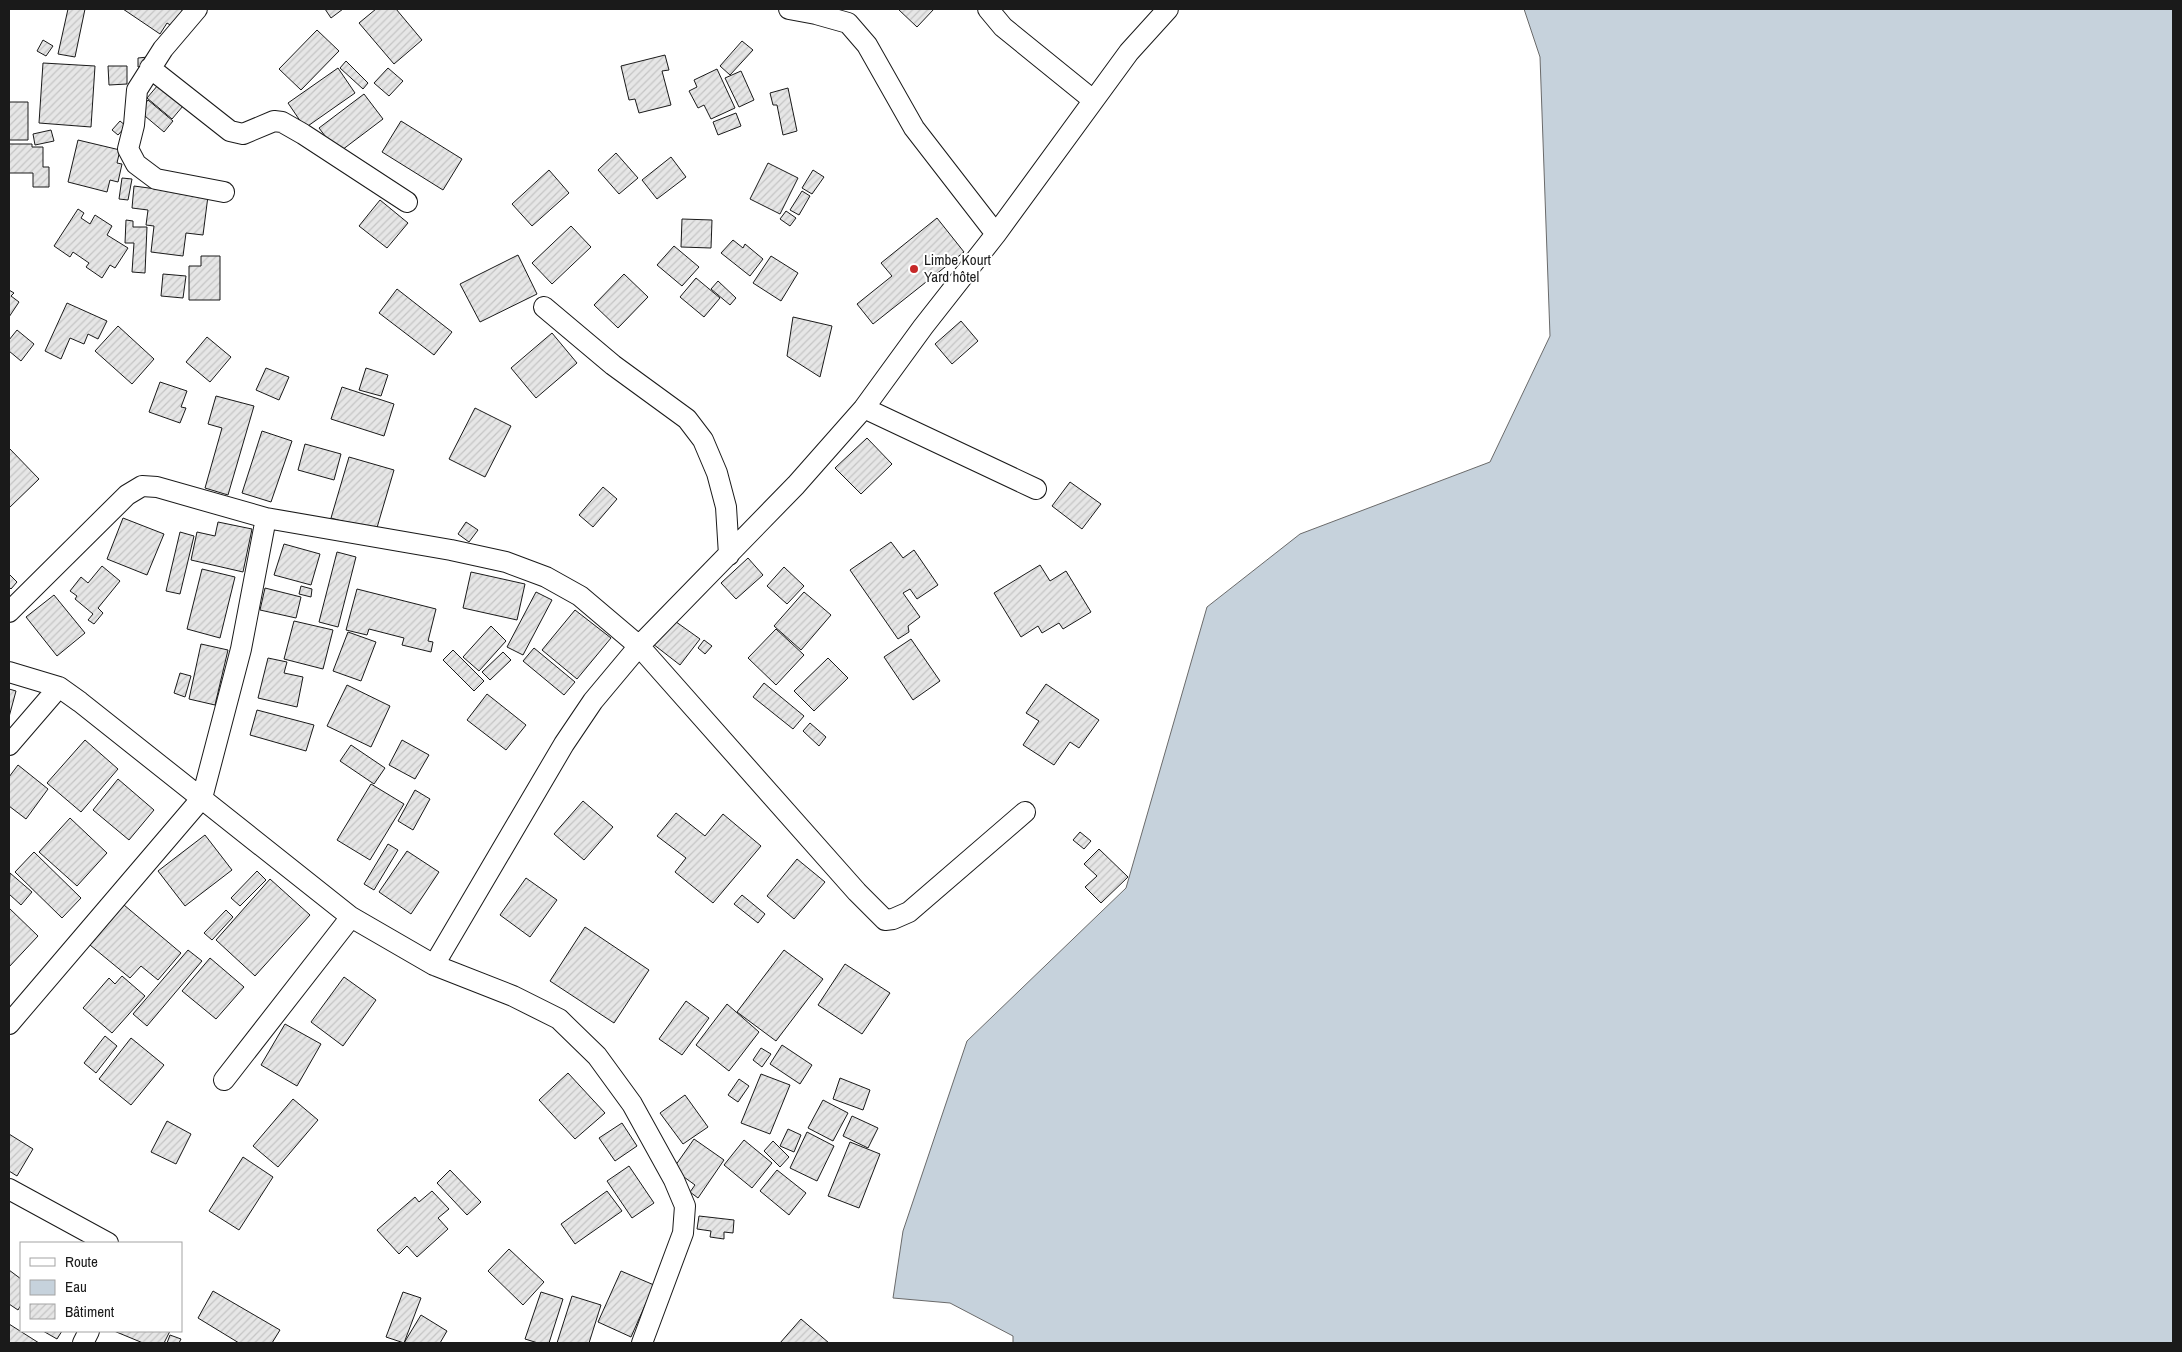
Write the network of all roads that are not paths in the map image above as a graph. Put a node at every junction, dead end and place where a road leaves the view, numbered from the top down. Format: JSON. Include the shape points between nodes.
{"nodes":[{"id":1,"x":197,"y":9,"type":"edge"},
{"id":2,"x":788,"y":9,"type":"edge"},
{"id":3,"x":988,"y":9,"type":"edge"},
{"id":4,"x":1168,"y":9,"type":"edge"},
{"id":5,"x":150,"y":68,"type":"junction"},
{"id":6,"x":1093,"y":100,"type":"junction"},
{"id":7,"x":224,"y":192,"type":"dead end"},
{"id":8,"x":407,"y":202,"type":"dead end"},
{"id":9,"x":996,"y":234,"type":"junction"},
{"id":10,"x":544,"y":307,"type":"dead end"},
{"id":11,"x":864,"y":408,"type":"junction"},
{"id":12,"x":1036,"y":489,"type":"dead end"},
{"id":13,"x":266,"y":518,"type":"junction"},
{"id":14,"x":729,"y":555,"type":"junction"},
{"id":15,"x":9,"y":612,"type":"edge"},
{"id":16,"x":639,"y":646,"type":"junction"},
{"id":17,"x":9,"y":672,"type":"edge"},
{"id":18,"x":59,"y":687,"type":"junction"},
{"id":19,"x":9,"y":745,"type":"edge"},
{"id":20,"x":202,"y":798,"type":"junction"},
{"id":21,"x":1025,"y":812,"type":"dead end"},
{"id":22,"x":351,"y":917,"type":"junction"},
{"id":23,"x":434,"y":965,"type":"junction"},
{"id":24,"x":9,"y":1024,"type":"edge"},
{"id":25,"x":224,"y":1080,"type":"dead end"},
{"id":26,"x":9,"y":1189,"type":"edge"},
{"id":27,"x":106,"y":1242,"type":"edge"},
{"id":28,"x":642,"y":1343,"type":"edge"}],
"edges":[{"from":1,"to":5,"type":"street"},
{"from":2,"to":9,"type":"street","via":[[848,23],[867,45],[914,128]]},
{"from":3,"to":6,"type":"street","via":[[1003,27]]},
{"from":4,"to":6,"type":"street","via":[[1129,52]]},
{"from":5,"to":7,"type":"street","via":[[137,90],[128,149],[136,164],[156,179]]},
{"from":5,"to":8,"type":"street","via":[[230,132],[243,134],[274,121],[282,122]]},
{"from":6,"to":9,"type":"street"},
{"from":9,"to":11,"type":"street"},
{"from":10,"to":14,"type":"street","via":[[613,365],[687,419],[703,440],[717,473],[726,507]]},
{"from":11,"to":12,"type":"street"},
{"from":11,"to":14,"type":"street"},
{"from":13,"to":15,"type":"street","via":[[157,487],[142,486],[128,495]]},
{"from":13,"to":16,"type":"street","via":[[506,562],[546,577],[580,596]]},
{"from":13,"to":20,"type":"street","via":[[241,649]]},
{"from":14,"to":16,"type":"street"},
{"from":16,"to":21,"type":"street","via":[[885,920],[909,912]]},
{"from":16,"to":23,"type":"street","via":[[593,701],[564,744]]},
{"from":17,"to":18,"type":"street"},
{"from":18,"to":19,"type":"street"},
{"from":18,"to":20,"type":"street"},
{"from":20,"to":22,"type":"street"},
{"from":20,"to":24,"type":"street"},
{"from":22,"to":23,"type":"street"},
{"from":22,"to":25,"type":"street"},
{"from":23,"to":28,"type":"street","via":[[513,996],[559,1019],[597,1056],[632,1104],[674,1180],[685,1206],[683,1233]]},
{"from":26,"to":27,"type":"street"}]}
